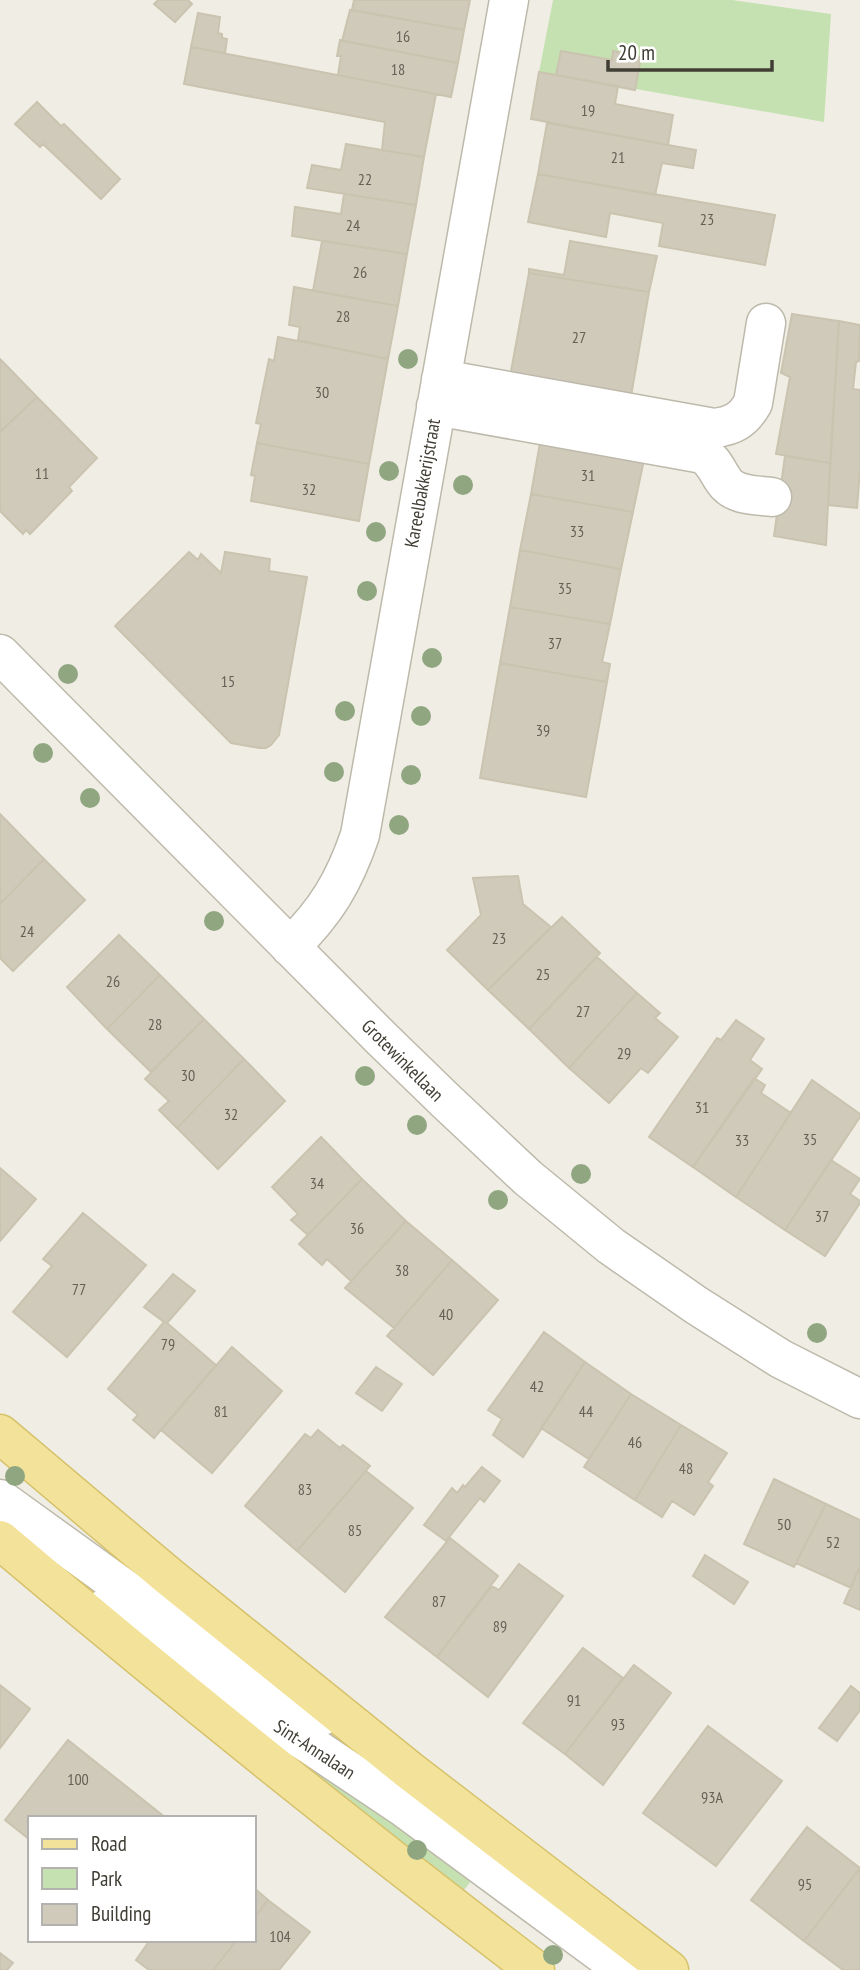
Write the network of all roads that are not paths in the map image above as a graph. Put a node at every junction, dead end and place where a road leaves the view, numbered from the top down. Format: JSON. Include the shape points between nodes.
{"nodes":[{"id":1,"x":509,"y":0,"type":"edge"},
{"id":2,"x":766,"y":323,"type":"dead end"},
{"id":3,"x":439,"y":393,"type":"junction"},
{"id":4,"x":772,"y":497,"type":"dead end"},
{"id":5,"x":0,"y":654,"type":"edge"},
{"id":6,"x":290,"y":947,"type":"junction"},
{"id":7,"x":860,"y":1399,"type":"edge"},
{"id":8,"x":0,"y":1434,"type":"edge"},
{"id":9,"x":0,"y":1499,"type":"edge"},
{"id":10,"x":0,"y":1538,"type":"edge"},
{"id":11,"x":410,"y":1771,"type":"junction"},
{"id":12,"x":535,"y":1970,"type":"edge"},
{"id":13,"x":624,"y":1970,"type":"edge"},
{"id":14,"x":669,"y":1970,"type":"edge"}],
"edges":[{"from":1,"to":3,"type":"street","name":"Kareelbakkerijstraat"},
{"from":2,"to":3,"type":"street","via":[[753,403],[738,422],[727,427]]},
{"from":3,"to":4,"type":"street","via":[[703,454],[730,488]]},
{"from":3,"to":6,"type":"street","name":"Kareelbakkerijstraat","via":[[360,835],[339,887]]},
{"from":5,"to":6,"type":"street","name":"Grotewinkellaan"},
{"from":6,"to":7,"type":"street","name":"Grotewinkellaan","via":[[528,1178],[611,1247],[782,1359]]},
{"from":8,"to":11,"type":"main road","name":"Sint-Annalaan","via":[[167,1576]]},
{"from":9,"to":11,"type":"street","name":"Sint-Annalaan","via":[[194,1639]]},
{"from":10,"to":12,"type":"main road","name":"Sint-Annalaan","via":[[254,1751]]},
{"from":10,"to":13,"type":"street","name":"Sint-Annalaan","via":[[403,1807]]},
{"from":11,"to":14,"type":"main road","name":"Sint-Annalaan"}]}
